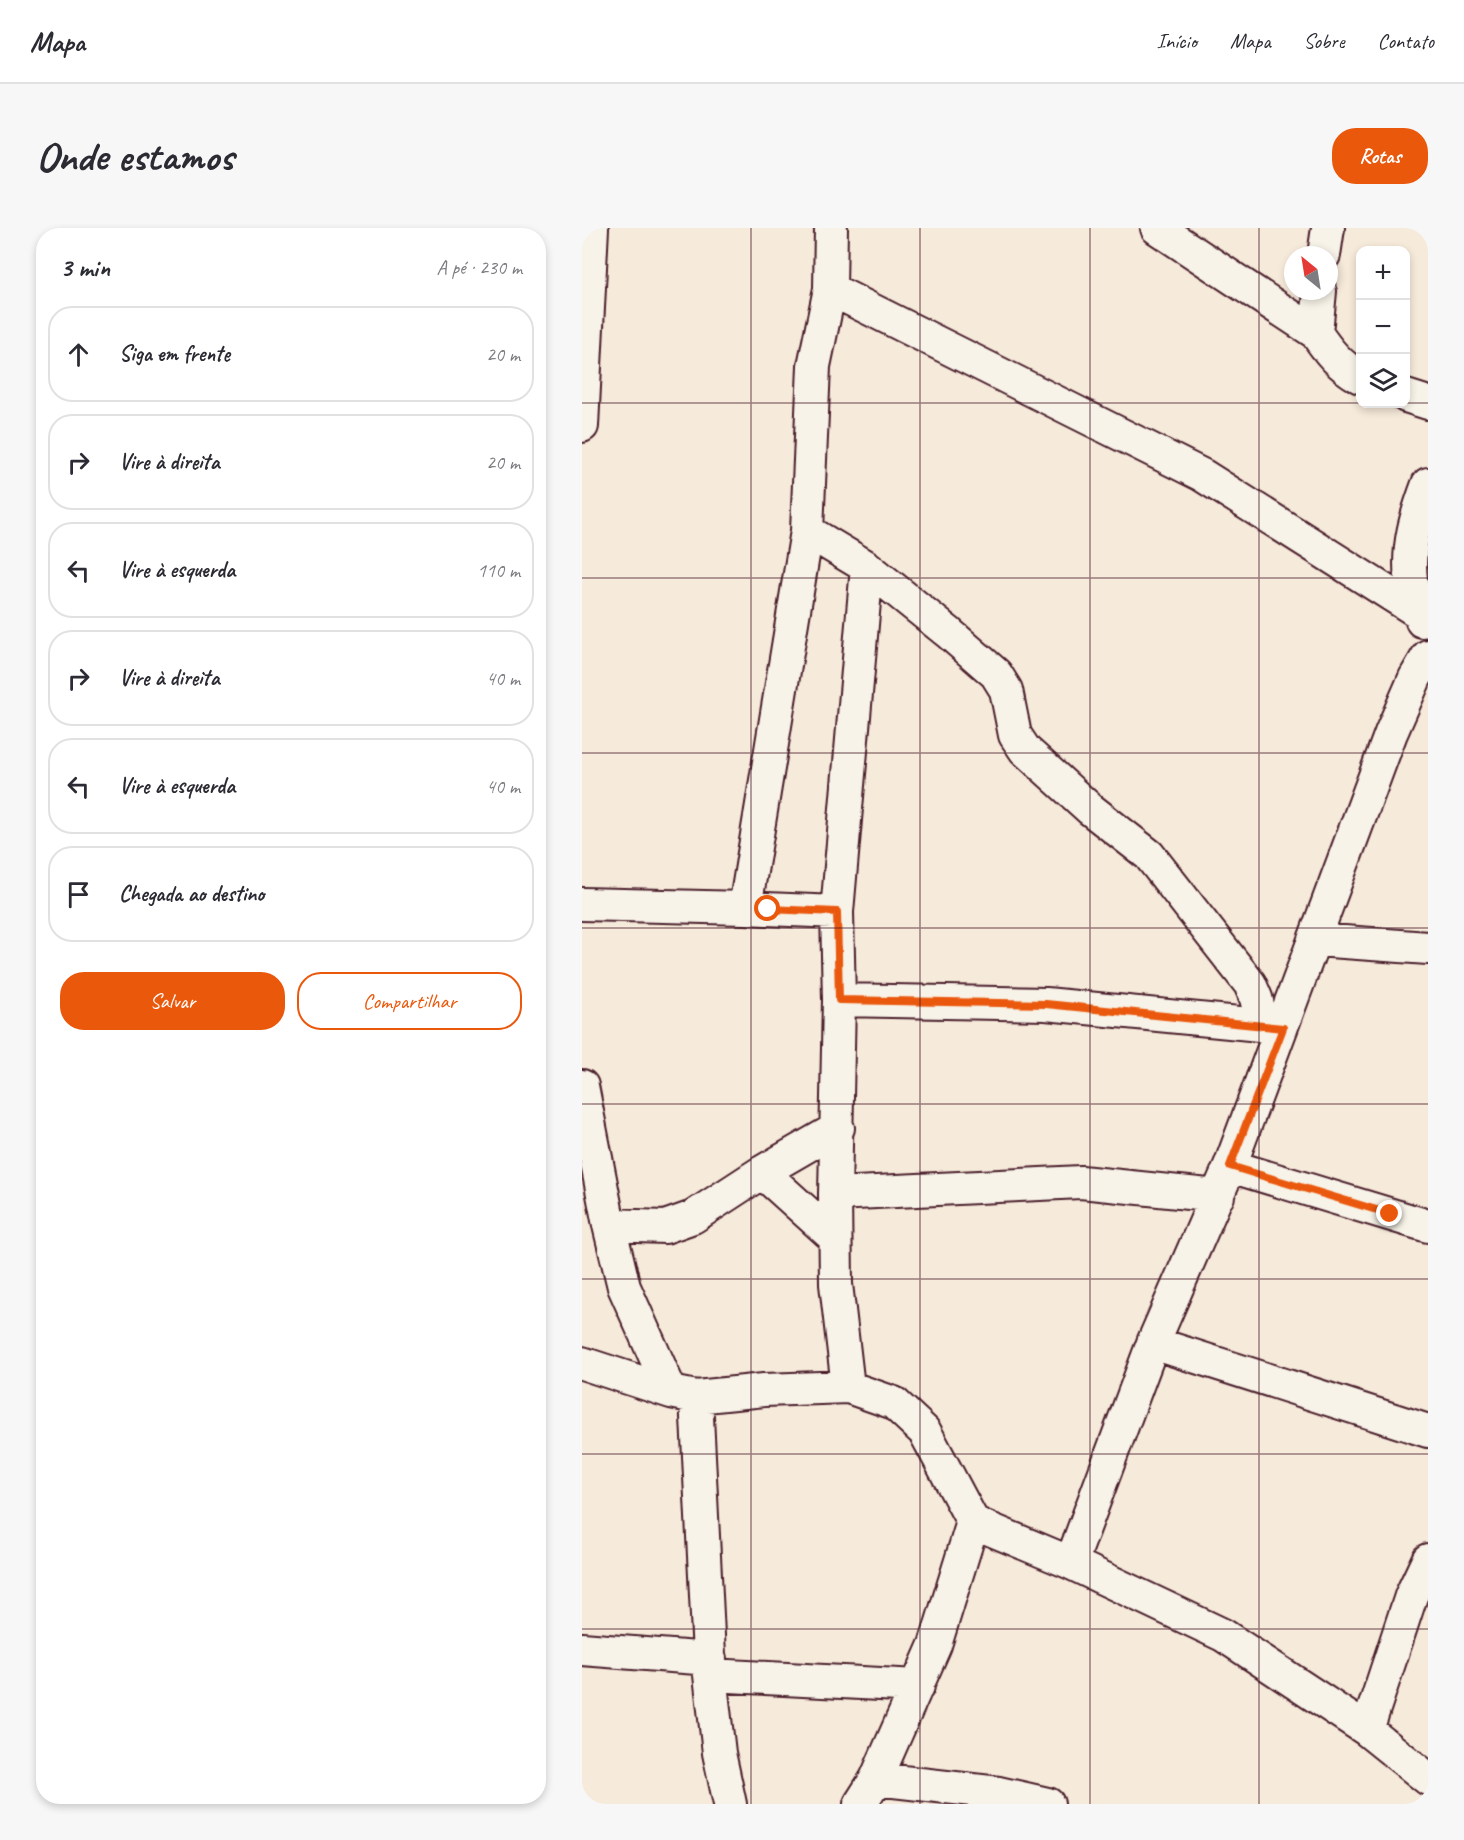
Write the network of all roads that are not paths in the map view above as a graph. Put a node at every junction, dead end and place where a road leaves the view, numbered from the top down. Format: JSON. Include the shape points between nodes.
{"nodes":[{"id":1,"x":592,"y":228,"type":"edge"},
{"id":2,"x":831,"y":228,"type":"edge"},
{"id":3,"x":1157,"y":228,"type":"edge"},
{"id":4,"x":1328,"y":228,"type":"edge"},
{"id":5,"x":1325,"y":246,"type":"edge"},
{"id":6,"x":830,"y":289,"type":"junction"},
{"id":7,"x":1319,"y":300,"type":"edge"},
{"id":8,"x":1316,"y":333,"type":"junction"},
{"id":9,"x":1356,"y":374,"type":"edge"},
{"id":10,"x":1410,"y":397,"type":"edge"},
{"id":11,"x":1428,"y":403,"type":"edge"},
{"id":12,"x":582,"y":426,"type":"edge"},
{"id":13,"x":1428,"y":484,"type":"edge"},
{"id":14,"x":807,"y":531,"type":"junction"},
{"id":15,"x":867,"y":567,"type":"junction"},
{"id":16,"x":1420,"y":614,"type":"junction"},
{"id":17,"x":1428,"y":646,"type":"edge"},
{"id":18,"x":1428,"y":656,"type":"edge"},
{"id":19,"x":582,"y":904,"type":"edge"},
{"id":20,"x":745,"y":908,"type":"junction"},
{"id":21,"x":837,"y":912,"type":"junction"},
{"id":22,"x":1316,"y":940,"type":"junction"},
{"id":23,"x":1428,"y":948,"type":"edge"},
{"id":24,"x":839,"y":1000,"type":"junction"},
{"id":25,"x":1273,"y":1027,"type":"junction"},
{"id":26,"x":582,"y":1086,"type":"edge"},
{"id":27,"x":838,"y":1128,"type":"junction"},
{"id":28,"x":1230,"y":1166,"type":"junction"},
{"id":29,"x":762,"y":1172,"type":"junction"},
{"id":30,"x":835,"y":1194,"type":"junction"},
{"id":31,"x":1218,"y":1196,"type":"junction"},
{"id":32,"x":609,"y":1225,"type":"junction"},
{"id":33,"x":1428,"y":1226,"type":"edge"},
{"id":34,"x":835,"y":1238,"type":"junction"},
{"id":35,"x":1153,"y":1343,"type":"junction"},
{"id":36,"x":582,"y":1363,"type":"edge"},
{"id":37,"x":848,"y":1387,"type":"junction"},
{"id":38,"x":683,"y":1394,"type":"junction"},
{"id":39,"x":1428,"y":1431,"type":"edge"},
{"id":40,"x":973,"y":1522,"type":"junction"},
{"id":41,"x":1071,"y":1563,"type":"junction"},
{"id":42,"x":1427,"y":1567,"type":"edge"},
{"id":43,"x":582,"y":1649,"type":"edge"},
{"id":44,"x":710,"y":1667,"type":"junction"},
{"id":45,"x":918,"y":1686,"type":"junction"},
{"id":46,"x":1367,"y":1730,"type":"junction"},
{"id":47,"x":1428,"y":1779,"type":"edge"},
{"id":48,"x":868,"y":1791,"type":"edge"},
{"id":49,"x":998,"y":1799,"type":"edge"},
{"id":50,"x":729,"y":1804,"type":"edge"},
{"id":51,"x":1048,"y":1804,"type":"edge"}],
"edges":[{"from":1,"to":12,"type":"street"},
{"from":2,"to":6,"type":"street"},
{"from":3,"to":8,"type":"street"},
{"from":4,"to":5,"type":"street"},
{"from":6,"to":14,"type":"street","via":[[814,366]]},
{"from":6,"to":16,"type":"street","via":[[1202,475]]},
{"from":7,"to":8,"type":"street"},
{"from":8,"to":9,"type":"street","via":[[1331,355]]},
{"from":10,"to":11,"type":"street"},
{"from":13,"to":16,"type":"street","via":[[1413,527],[1410,557]]},
{"from":14,"to":15,"type":"street"},
{"from":14,"to":20,"type":"street"},
{"from":15,"to":21,"type":"street"},
{"from":15,"to":25,"type":"street","via":[[996,674],[1006,690],[1015,735],[1025,750],[1090,809],[1149,855],[1250,984]]},
{"from":16,"to":17,"type":"street"},
{"from":18,"to":22,"type":"street","via":[[1391,733]]},
{"from":19,"to":20,"type":"street"},
{"from":20,"to":21,"type":"street"},
{"from":21,"to":24,"type":"street"},
{"from":22,"to":23,"type":"street"},
{"from":22,"to":25,"type":"street"},
{"from":24,"to":25,"type":"street","via":[[1046,1004]]},
{"from":24,"to":27,"type":"street"},
{"from":25,"to":28,"type":"street"},
{"from":26,"to":32,"type":"street"},
{"from":27,"to":29,"type":"street"},
{"from":27,"to":30,"type":"street"},
{"from":28,"to":31,"type":"street"},
{"from":28,"to":33,"type":"street"},
{"from":29,"to":32,"type":"street","via":[[693,1217],[666,1227]]},
{"from":29,"to":34,"type":"street"},
{"from":30,"to":31,"type":"street","via":[[1081,1182]]},
{"from":30,"to":34,"type":"street"},
{"from":31,"to":35,"type":"street"},
{"from":32,"to":38,"type":"street","via":[[624,1287]]},
{"from":34,"to":37,"type":"street","via":[[836,1284]]},
{"from":35,"to":39,"type":"street"},
{"from":35,"to":41,"type":"street"},
{"from":36,"to":38,"type":"street"},
{"from":37,"to":38,"type":"street"},
{"from":37,"to":40,"type":"street","via":[[894,1402],[925,1432]]},
{"from":38,"to":44,"type":"street"},
{"from":40,"to":41,"type":"street"},
{"from":40,"to":45,"type":"street","via":[[935,1645]]},
{"from":41,"to":46,"type":"street","via":[[1223,1635]]},
{"from":42,"to":46,"type":"street","via":[[1412,1596]]},
{"from":43,"to":44,"type":"street"},
{"from":44,"to":45,"type":"street"},
{"from":44,"to":50,"type":"street"},
{"from":45,"to":48,"type":"street"},
{"from":46,"to":47,"type":"street"},
{"from":48,"to":49,"type":"street"},
{"from":49,"to":51,"type":"street"}]}
